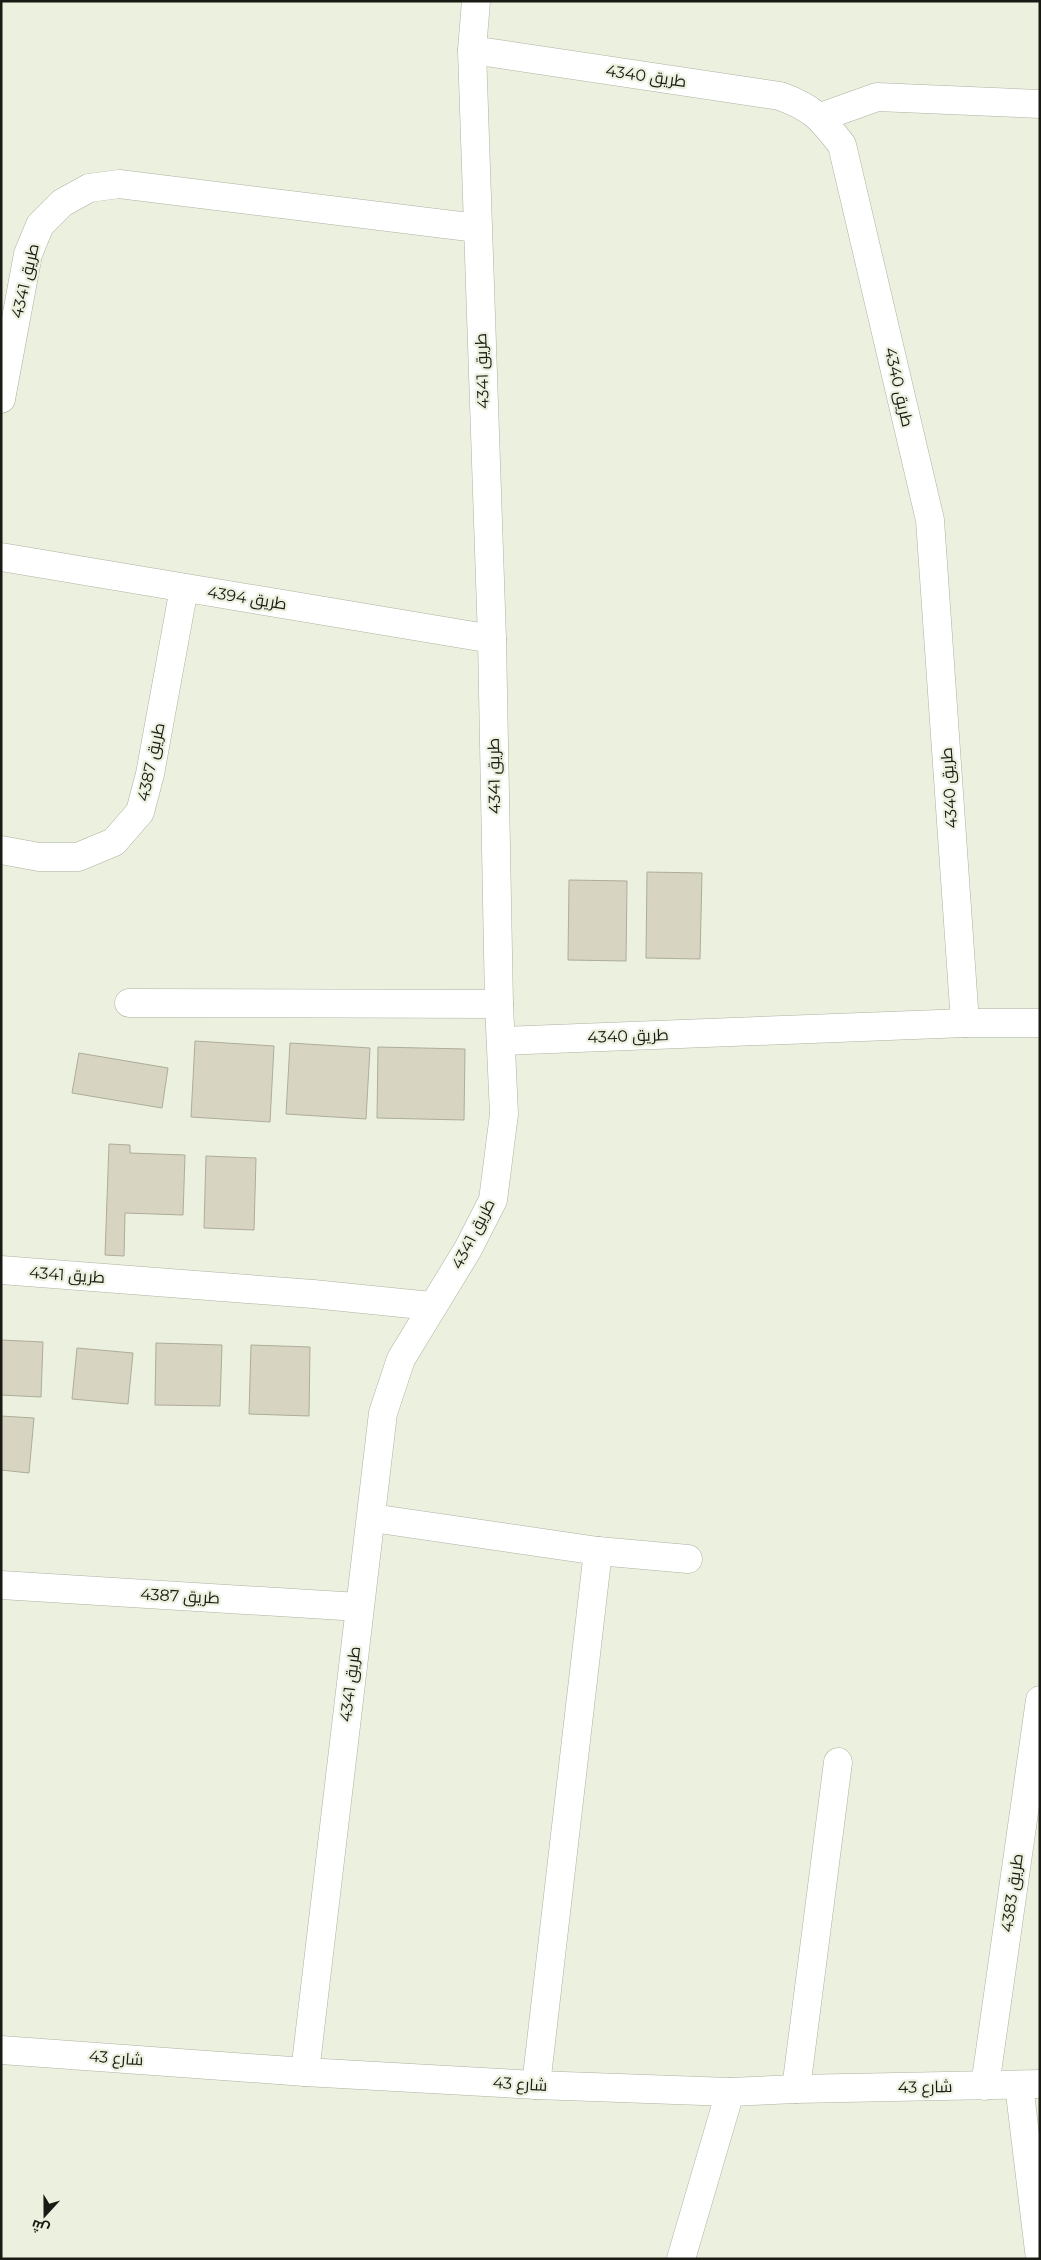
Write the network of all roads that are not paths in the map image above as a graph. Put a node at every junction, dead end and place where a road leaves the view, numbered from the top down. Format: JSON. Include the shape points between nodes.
{"nodes":[{"id":1,"x":476,"y":1,"type":"edge"},
{"id":2,"x":472,"y":50,"type":"junction"},
{"id":3,"x":1040,"y":104,"type":"edge"},
{"id":4,"x":821,"y":117,"type":"junction"},
{"id":5,"x":477,"y":228,"type":"junction"},
{"id":6,"x":1,"y":399,"type":"edge"},
{"id":7,"x":1,"y":557,"type":"edge"},
{"id":8,"x":184,"y":588,"type":"junction"},
{"id":9,"x":492,"y":639,"type":"junction"},
{"id":10,"x":1,"y":850,"type":"edge"},
{"id":11,"x":129,"y":1003,"type":"dead end"},
{"id":12,"x":499,"y":1004,"type":"junction"},
{"id":13,"x":965,"y":1023,"type":"junction"},
{"id":14,"x":1040,"y":1023,"type":"edge"},
{"id":15,"x":501,"y":1041,"type":"junction"},
{"id":16,"x":1,"y":1270,"type":"edge"},
{"id":17,"x":431,"y":1306,"type":"junction"},
{"id":18,"x":372,"y":1518,"type":"junction"},
{"id":19,"x":598,"y":1550,"type":"junction"},
{"id":20,"x":688,"y":1558,"type":"dead end"},
{"id":21,"x":1,"y":1585,"type":"edge"},
{"id":22,"x":359,"y":1607,"type":"junction"},
{"id":23,"x":1040,"y":1700,"type":"edge"},
{"id":24,"x":838,"y":1762,"type":"dead end"},
{"id":25,"x":1,"y":2050,"type":"edge"},
{"id":26,"x":305,"y":2072,"type":"junction"},
{"id":27,"x":1029,"y":2085,"type":"edge"},
{"id":28,"x":536,"y":2086,"type":"junction"},
{"id":29,"x":985,"y":2086,"type":"junction"},
{"id":30,"x":796,"y":2089,"type":"junction"},
{"id":31,"x":730,"y":2092,"type":"junction"},
{"id":32,"x":681,"y":2259,"type":"edge"},
{"id":33,"x":1040,"y":2259,"type":"edge"}],
"edges":[{"from":1,"to":2,"type":"street","name":"طريق 4341"},
{"from":2,"to":4,"type":"street","name":"طريق 4340","via":[[780,96],[800,103]]},
{"from":2,"to":5,"type":"street","name":"طريق 4341"},
{"from":3,"to":4,"type":"street","via":[[877,97]]},
{"from":4,"to":13,"type":"street","name":"طريق 4340","via":[[842,145],[930,520]]},
{"from":5,"to":6,"type":"street","name":"طريق 4341","via":[[120,184],[89,188],[62,203],[40,225],[28,254]]},
{"from":5,"to":9,"type":"street","name":"طريق 4341"},
{"from":7,"to":8,"type":"street","name":"طريق 4394"},
{"from":8,"to":9,"type":"street","name":"طريق 4394"},
{"from":8,"to":10,"type":"street","name":"طريق 4387","via":[[140,812],[114,842],[78,858],[39,857]]},
{"from":9,"to":12,"type":"street","name":"طريق 4341"},
{"from":11,"to":12,"type":"street"},
{"from":12,"to":15,"type":"street","name":"طريق 4341"},
{"from":13,"to":14,"type":"street","name":"طريق 4340"},
{"from":13,"to":15,"type":"street","name":"طريق 4340"},
{"from":15,"to":17,"type":"street","name":"طريق 4341","via":[[504,1114],[493,1200],[468,1249]]},
{"from":16,"to":17,"type":"street","name":"طريق 4341"},
{"from":17,"to":18,"type":"street","name":"طريق 4341","via":[[401,1359],[383,1413]]},
{"from":18,"to":19,"type":"street"},
{"from":18,"to":22,"type":"street","name":"طريق 4341"},
{"from":19,"to":20,"type":"street"},
{"from":19,"to":28,"type":"street"},
{"from":21,"to":22,"type":"street","name":"طريق 4387"},
{"from":22,"to":26,"type":"street","name":"طريق 4341"},
{"from":23,"to":29,"type":"street","name":"طريق 4383"},
{"from":24,"to":30,"type":"street"},
{"from":25,"to":26,"type":"street","name":"شارع 43"},
{"from":26,"to":28,"type":"street","name":"شارع 43"},
{"from":27,"to":29,"type":"street","name":"شارع 43"},
{"from":27,"to":33,"type":"street"},
{"from":28,"to":31,"type":"street","name":"شارع 43"},
{"from":29,"to":30,"type":"street","name":"شارع 43"},
{"from":30,"to":31,"type":"street","name":"شارع 43"},
{"from":31,"to":32,"type":"street"}]}
